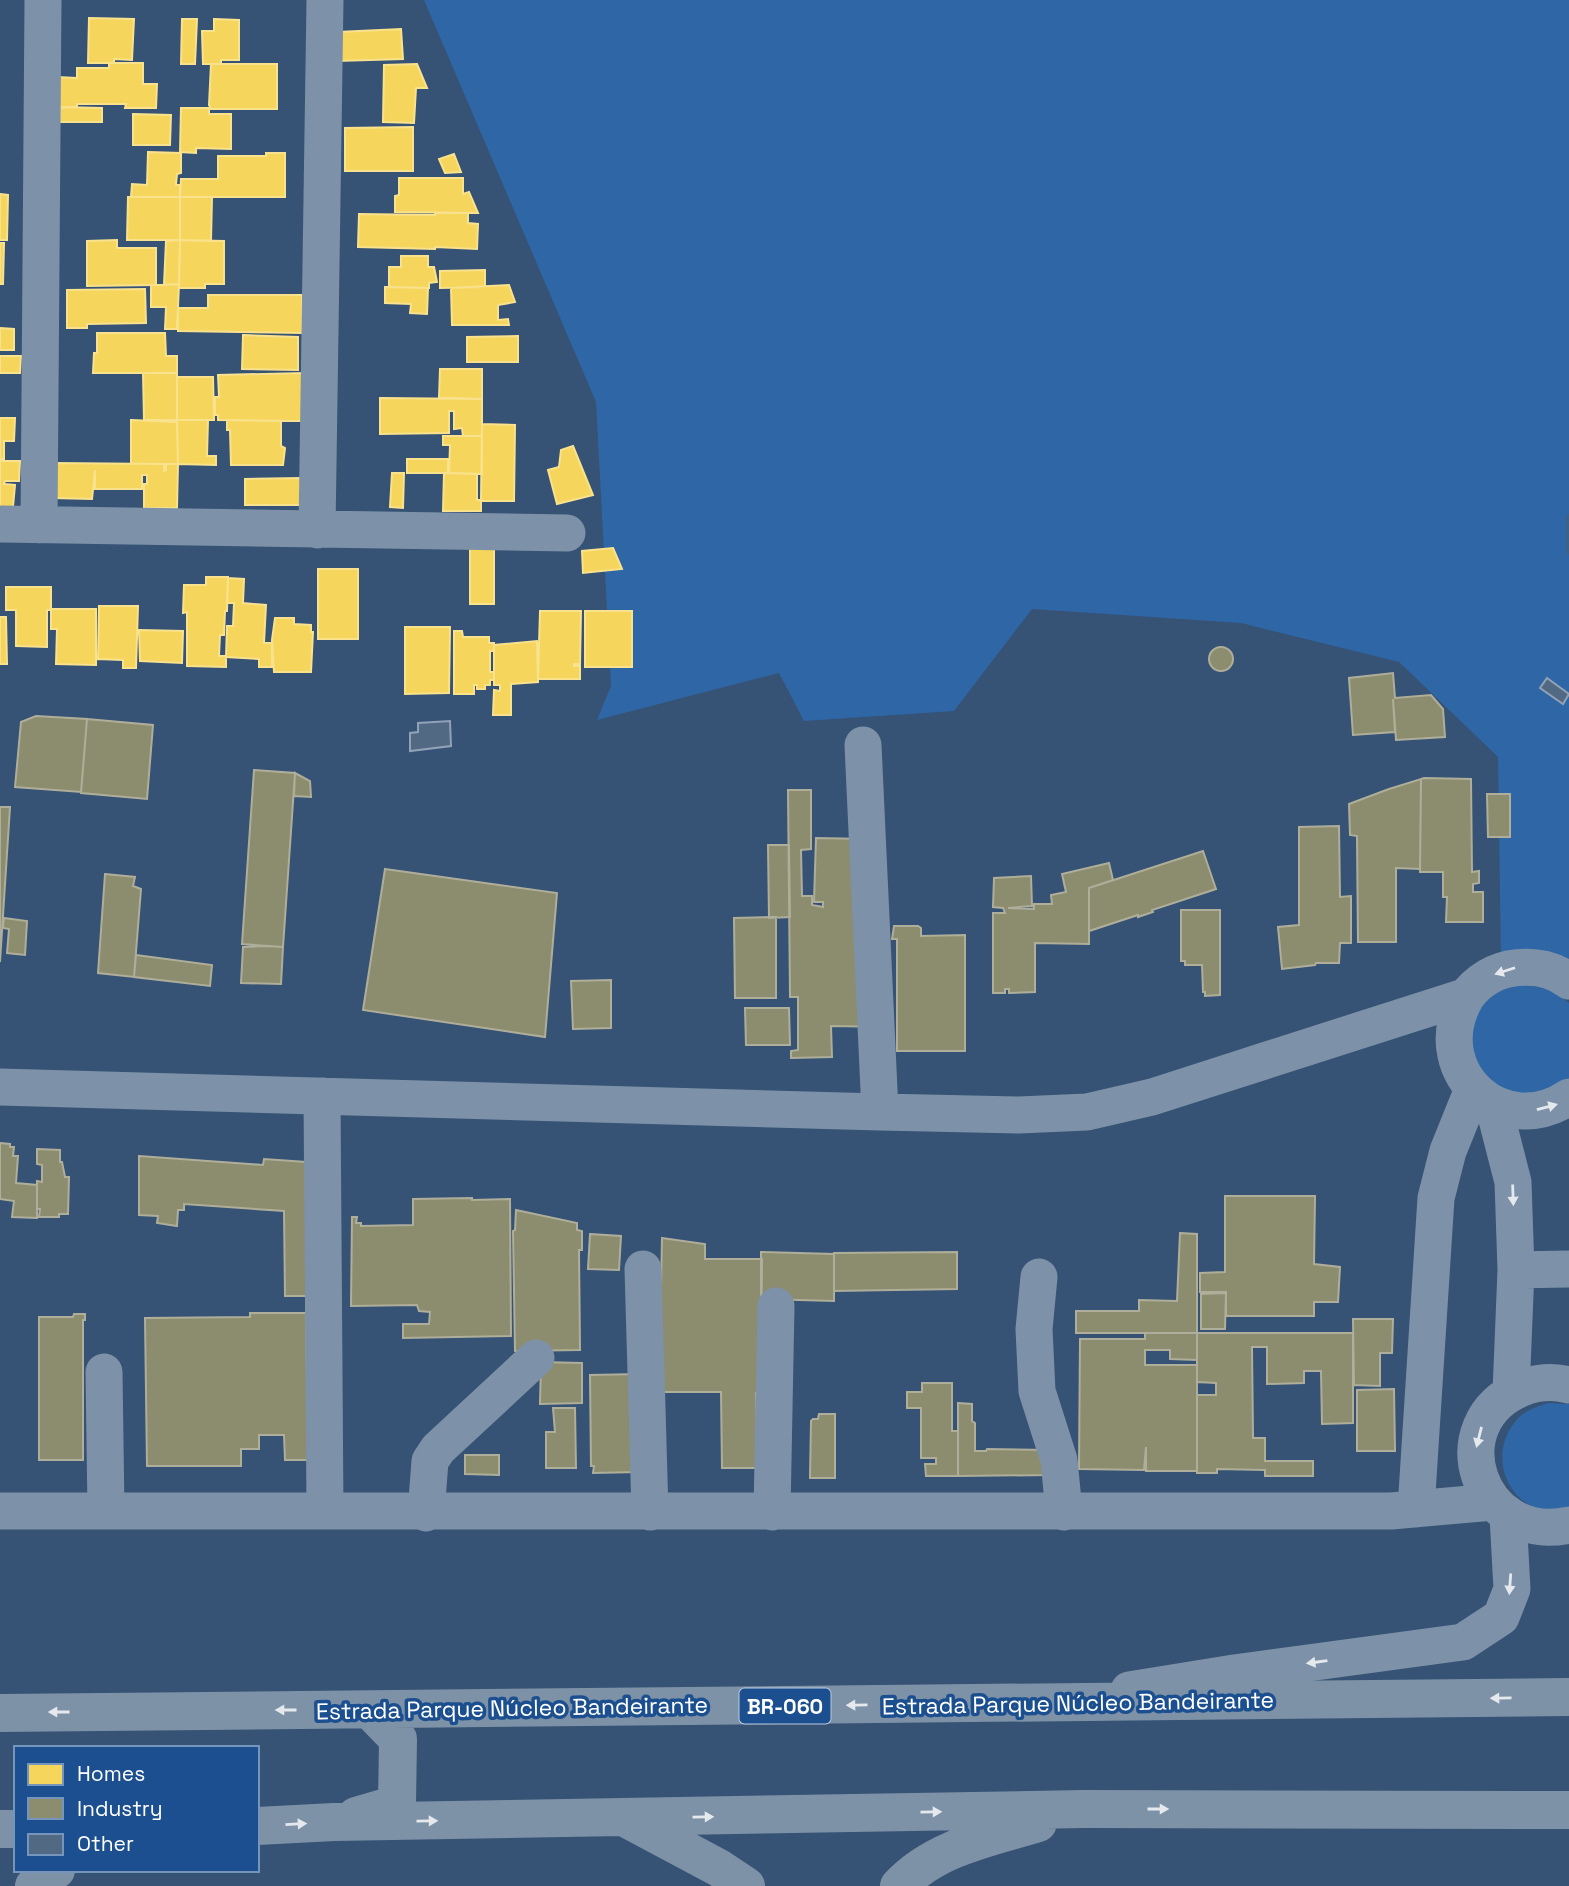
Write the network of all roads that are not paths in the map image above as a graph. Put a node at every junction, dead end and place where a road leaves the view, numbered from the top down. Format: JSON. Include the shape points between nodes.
{"nodes":[{"id":1,"x":43,"y":0,"type":"edge"},
{"id":2,"x":326,"y":0,"type":"edge"},
{"id":3,"x":0,"y":524,"type":"edge"},
{"id":4,"x":39,"y":524,"type":"junction"},
{"id":5,"x":317,"y":530,"type":"junction"},
{"id":6,"x":567,"y":533,"type":"dead end"},
{"id":7,"x":863,"y":745,"type":"dead end"},
{"id":8,"x":1569,"y":981,"type":"edge"},
{"id":9,"x":1467,"y":996,"type":"junction"},
{"id":10,"x":0,"y":1087,"type":"edge"},
{"id":11,"x":322,"y":1096,"type":"junction"},
{"id":12,"x":1483,"y":1097,"type":"junction"},
{"id":13,"x":1569,"y":1097,"type":"edge"},
{"id":14,"x":880,"y":1112,"type":"junction"},
{"id":15,"x":643,"y":1269,"type":"dead end"},
{"id":16,"x":1569,"y":1269,"type":"edge"},
{"id":17,"x":1516,"y":1270,"type":"junction"},
{"id":18,"x":1039,"y":1277,"type":"dead end"},
{"id":19,"x":776,"y":1306,"type":"dead end"},
{"id":20,"x":536,"y":1358,"type":"dead end"},
{"id":21,"x":104,"y":1372,"type":"dead end"},
{"id":22,"x":1569,"y":1385,"type":"edge"},
{"id":23,"x":1511,"y":1392,"type":"junction"},
{"id":24,"x":1416,"y":1509,"type":"junction"},
{"id":25,"x":1501,"y":1509,"type":"junction"},
{"id":26,"x":0,"y":1511,"type":"edge"},
{"id":27,"x":106,"y":1511,"type":"junction"},
{"id":28,"x":325,"y":1511,"type":"junction"},
{"id":29,"x":650,"y":1512,"type":"junction"},
{"id":30,"x":772,"y":1512,"type":"junction"},
{"id":31,"x":1064,"y":1512,"type":"junction"},
{"id":32,"x":426,"y":1513,"type":"junction"},
{"id":33,"x":1569,"y":1525,"type":"edge"},
{"id":34,"x":1569,"y":1698,"type":"edge"},
{"id":35,"x":1049,"y":1703,"type":"junction"},
{"id":36,"x":370,"y":1710,"type":"junction"},
{"id":37,"x":0,"y":1713,"type":"edge"},
{"id":38,"x":1084,"y":1809,"type":"junction"},
{"id":39,"x":1569,"y":1810,"type":"edge"},
{"id":40,"x":627,"y":1819,"type":"junction"},
{"id":41,"x":334,"y":1822,"type":"junction"},
{"id":42,"x":259,"y":1826,"type":"edge"},
{"id":43,"x":53,"y":1872,"type":"edge"},
{"id":44,"x":730,"y":1880,"type":"edge"},
{"id":45,"x":34,"y":1886,"type":"edge"},
{"id":46,"x":899,"y":1886,"type":"edge"}],
"edges":[{"from":1,"to":4,"type":"street"},
{"from":2,"to":5,"type":"street"},
{"from":3,"to":4,"type":"street"},
{"from":4,"to":5,"type":"street"},
{"from":5,"to":6,"type":"street"},
{"from":7,"to":14,"type":"street"},
{"from":8,"to":9,"type":"street","one_way":true,"via":[[1542,968],[1521,967],[1500,971]]},
{"from":9,"to":12,"type":"street","via":[[1455,1019],[1453,1044],[1459,1068]]},
{"from":9,"to":14,"type":"street","via":[[1152,1097],[1087,1112]]},
{"from":10,"to":11,"type":"street"},
{"from":11,"to":14,"type":"street"},
{"from":11,"to":28,"type":"street"},
{"from":12,"to":13,"type":"street","one_way":true,"via":[[1518,1111],[1538,1110]]},
{"from":12,"to":17,"type":"street","one_way":true,"via":[[1513,1182]]},
{"from":12,"to":24,"type":"street","via":[[1448,1151],[1436,1198]]},
{"from":15,"to":29,"type":"street"},
{"from":16,"to":17,"type":"street"},
{"from":17,"to":23,"type":"street"},
{"from":18,"to":31,"type":"street","via":[[1034,1329],[1037,1391],[1059,1460]]},
{"from":19,"to":30,"type":"street"},
{"from":20,"to":32,"type":"street","via":[[438,1449],[430,1461]]},
{"from":21,"to":27,"type":"street"},
{"from":22,"to":23,"type":"street","via":[[1533,1383]]},
{"from":23,"to":25,"type":"street","one_way":true,"via":[[1495,1405],[1477,1443],[1481,1484]]},
{"from":24,"to":25,"type":"street"},
{"from":24,"to":31,"type":"street"},
{"from":25,"to":33,"type":"street","via":[[1530,1526]]},
{"from":25,"to":35,"type":"street","one_way":true,"via":[[1512,1589],[1501,1617],[1463,1642]]},
{"from":26,"to":27,"type":"street"},
{"from":27,"to":28,"type":"street"},
{"from":28,"to":32,"type":"street"},
{"from":29,"to":30,"type":"street"},
{"from":29,"to":32,"type":"street"},
{"from":30,"to":31,"type":"street"},
{"from":34,"to":35,"type":"highway","name":"Estrada Parque Núcleo Bandeirante","number":"BR-060","one_way":true},
{"from":35,"to":36,"type":"highway","name":"Estrada Parque Núcleo Bandeirante","number":"BR-060","one_way":true},
{"from":36,"to":37,"type":"highway","name":"Estrada Parque Núcleo Bandeirante","number":"BR-060","one_way":true},
{"from":36,"to":41,"type":"highway","via":[[398,1739],[397,1804]]},
{"from":38,"to":39,"type":"highway","one_way":true},
{"from":40,"to":38,"type":"highway","one_way":true},
{"from":38,"to":46,"type":"highway","via":[[944,1852]]},
{"from":41,"to":40,"type":"highway","one_way":true},
{"from":40,"to":44,"type":"highway"},
{"from":42,"to":41,"type":"highway","one_way":true},
{"from":43,"to":45,"type":"highway"}]}
